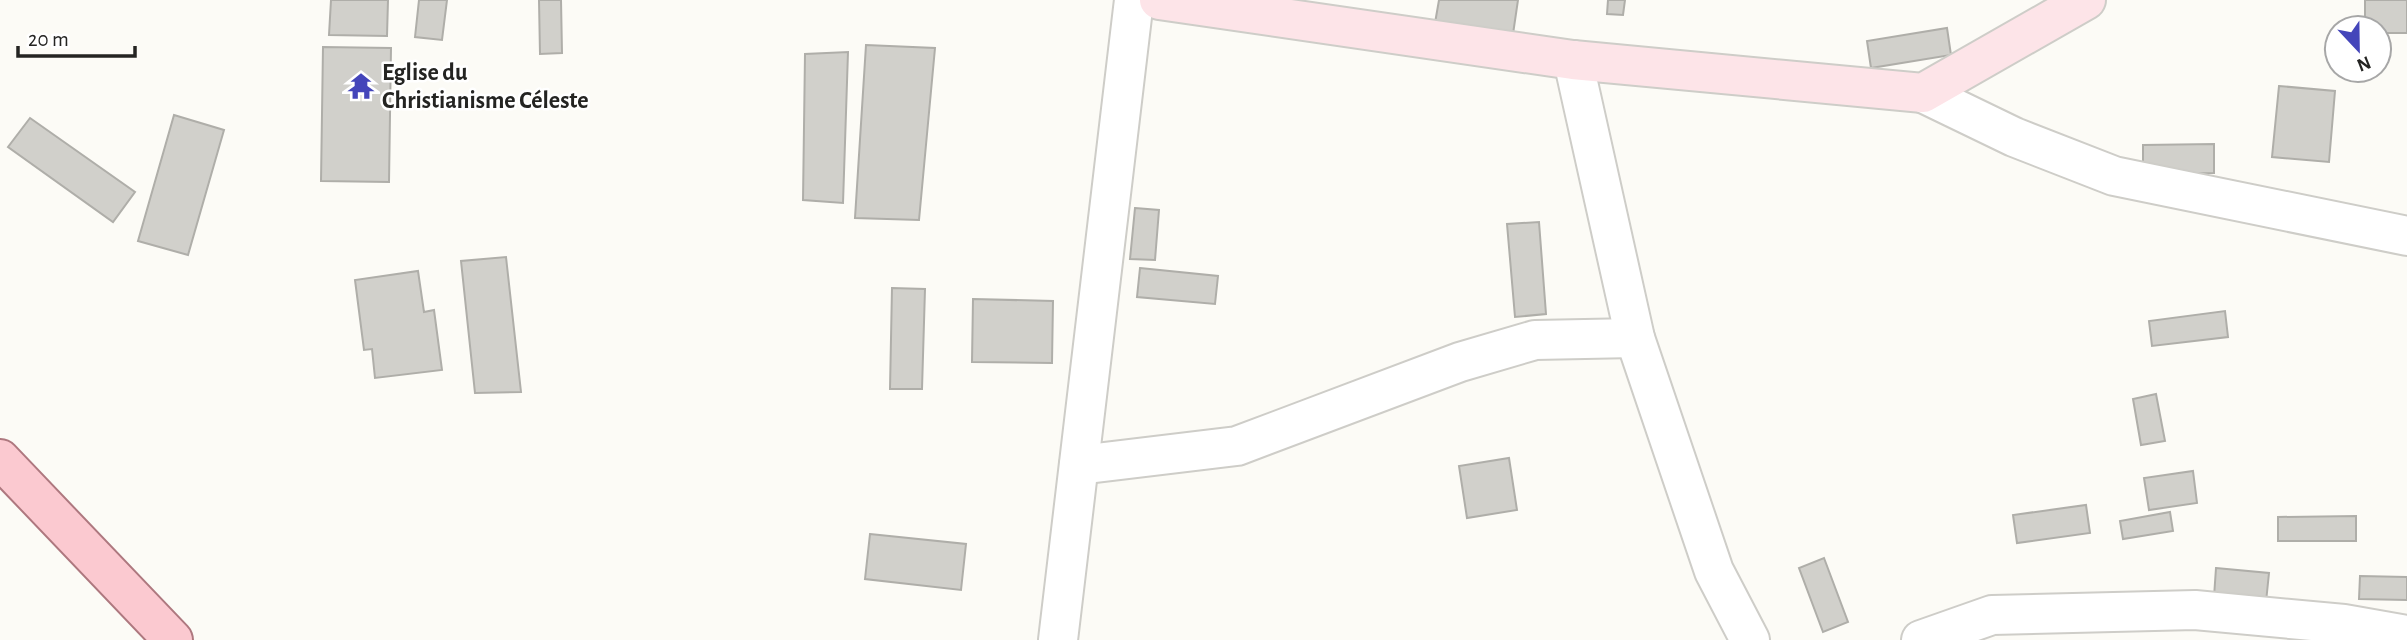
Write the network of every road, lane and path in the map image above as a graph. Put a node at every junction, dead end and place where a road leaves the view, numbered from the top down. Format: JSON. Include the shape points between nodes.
{"nodes":[{"id":1,"x":1134,"y":0,"type":"edge"},
{"id":2,"x":1159,"y":0,"type":"edge"},
{"id":3,"x":2085,"y":0,"type":"edge"},
{"id":4,"x":1213,"y":4,"type":"edge"},
{"id":5,"x":1573,"y":60,"type":"junction"},
{"id":6,"x":1923,"y":93,"type":"junction"},
{"id":7,"x":2407,"y":236,"type":"edge"},
{"id":8,"x":1635,"y":338,"type":"junction"},
{"id":9,"x":0,"y":459,"type":"edge"},
{"id":10,"x":1080,"y":465,"type":"junction"},
{"id":11,"x":2407,"y":635,"type":"edge"},
{"id":12,"x":173,"y":640,"type":"edge"},
{"id":13,"x":1058,"y":640,"type":"edge"},
{"id":14,"x":1750,"y":640,"type":"edge"},
{"id":15,"x":1921,"y":640,"type":"edge"}],
"edges":[{"from":1,"to":10,"type":"street"},
{"from":2,"to":4,"type":"street"},
{"from":3,"to":6,"type":"street"},
{"from":4,"to":5,"type":"street"},
{"from":5,"to":6,"type":"street"},
{"from":5,"to":8,"type":"street"},
{"from":6,"to":7,"type":"street","via":[[2014,137],[2113,176]]},
{"from":8,"to":10,"type":"street","via":[[1535,340],[1460,362],[1237,446]]},
{"from":8,"to":14,"type":"street","via":[[1714,572]]},
{"from":9,"to":12,"type":"main road"},
{"from":10,"to":13,"type":"street"},
{"from":11,"to":15,"type":"street","via":[[2344,624],[2195,610],[1992,615]]}]}
